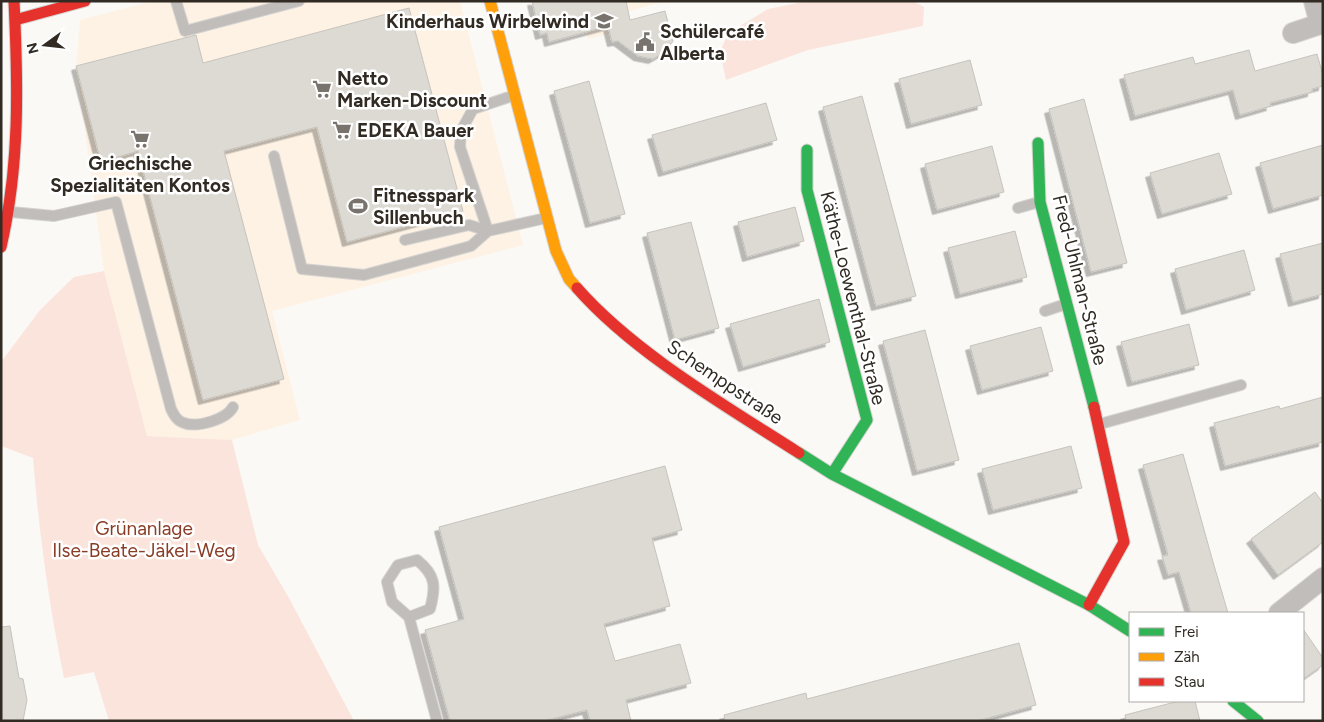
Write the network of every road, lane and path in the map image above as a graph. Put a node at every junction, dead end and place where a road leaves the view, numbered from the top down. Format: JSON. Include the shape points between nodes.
{"nodes":[{"id":1,"x":14,"y":1,"type":"edge"},
{"id":2,"x":85,"y":1,"type":"edge"},
{"id":3,"x":176,"y":1,"type":"edge"},
{"id":4,"x":299,"y":1,"type":"edge"},
{"id":5,"x":490,"y":1,"type":"edge"},
{"id":6,"x":1314,"y":1,"type":"edge"},
{"id":7,"x":15,"y":20,"type":"junction"},
{"id":8,"x":1322,"y":24,"type":"edge"},
{"id":9,"x":1293,"y":33,"type":"dead end"},
{"id":10,"x":516,"y":95,"type":"junction"},
{"id":11,"x":1038,"y":143,"type":"dead end"},
{"id":12,"x":807,"y":150,"type":"dead end"},
{"id":13,"x":274,"y":156,"type":"dead end"},
{"id":14,"x":1040,"y":202,"type":"junction"},
{"id":15,"x":1018,"y":208,"type":"dead end"},
{"id":16,"x":10,"y":212,"type":"junction"},
{"id":17,"x":547,"y":218,"type":"junction"},
{"id":18,"x":488,"y":231,"type":"junction"},
{"id":19,"x":405,"y":240,"type":"dead end"},
{"id":20,"x":1,"y":246,"type":"edge"},
{"id":21,"x":1068,"y":304,"type":"junction"},
{"id":22,"x":1045,"y":311,"type":"dead end"},
{"id":23,"x":1241,"y":385,"type":"dead end"},
{"id":24,"x":233,"y":407,"type":"dead end"},
{"id":25,"x":1099,"y":424,"type":"junction"},
{"id":26,"x":832,"y":474,"type":"junction"},
{"id":27,"x":1323,"y":578,"type":"edge"},
{"id":28,"x":1089,"y":605,"type":"junction"},
{"id":29,"x":1280,"y":612,"type":"edge"},
{"id":30,"x":409,"y":617,"type":"junction"},
{"id":31,"x":1129,"y":630,"type":"edge"},
{"id":32,"x":1234,"y":702,"type":"edge"},
{"id":33,"x":437,"y":721,"type":"edge"},
{"id":34,"x":1258,"y":721,"type":"edge"}],
"edges":[{"from":1,"to":7,"type":"street"},
{"from":2,"to":7,"type":"street"},
{"from":3,"to":4,"type":"lane","via":[[185,31]]},
{"from":5,"to":10,"type":"street","name":"Schemppstraße"},
{"from":6,"to":8,"type":"street"},
{"from":7,"to":16,"type":"street","via":[[17,100],[15,173]]},
{"from":8,"to":9,"type":"street"},
{"from":10,"to":17,"type":"street","name":"Schemppstraße"},
{"from":10,"to":18,"type":"lane","via":[[473,109],[461,131],[460,148]]},
{"from":11,"to":14,"type":"street","name":"Fred-Uhlman-Straße"},
{"from":12,"to":26,"type":"street","name":"Käthe-Loewenthal-Straße","via":[[807,190],[866,420]]},
{"from":13,"to":18,"type":"lane","via":[[302,269],[364,275],[471,246]]},
{"from":14,"to":15,"type":"lane"},
{"from":14,"to":21,"type":"street","name":"Fred-Uhlman-Straße"},
{"from":16,"to":20,"type":"street"},
{"from":16,"to":24,"type":"lane","via":[[54,216],[116,202],[176,418],[184,424],[192,424],[224,417]]},
{"from":17,"to":18,"type":"lane"},
{"from":17,"to":26,"type":"street","name":"Schemppstraße","via":[[568,279],[599,313],[701,388]]},
{"from":18,"to":19,"type":"lane","via":[[469,225]]},
{"from":21,"to":22,"type":"lane"},
{"from":21,"to":25,"type":"street","name":"Fred-Uhlman-Straße"},
{"from":23,"to":25,"type":"lane"},
{"from":25,"to":28,"type":"street","name":"Fred-Uhlman-Straße","via":[[1124,542]]},
{"from":26,"to":28,"type":"street","name":"Schemppstraße"},
{"from":27,"to":29,"type":"street"},
{"from":28,"to":31,"type":"street","name":"Schemppstraße"},
{"from":30,"to":30,"type":"lane","via":[[392,602],[387,582],[398,565],[417,560],[428,569],[435,591],[430,609]]},
{"from":30,"to":33,"type":"lane"},
{"from":32,"to":34,"type":"street"}]}
